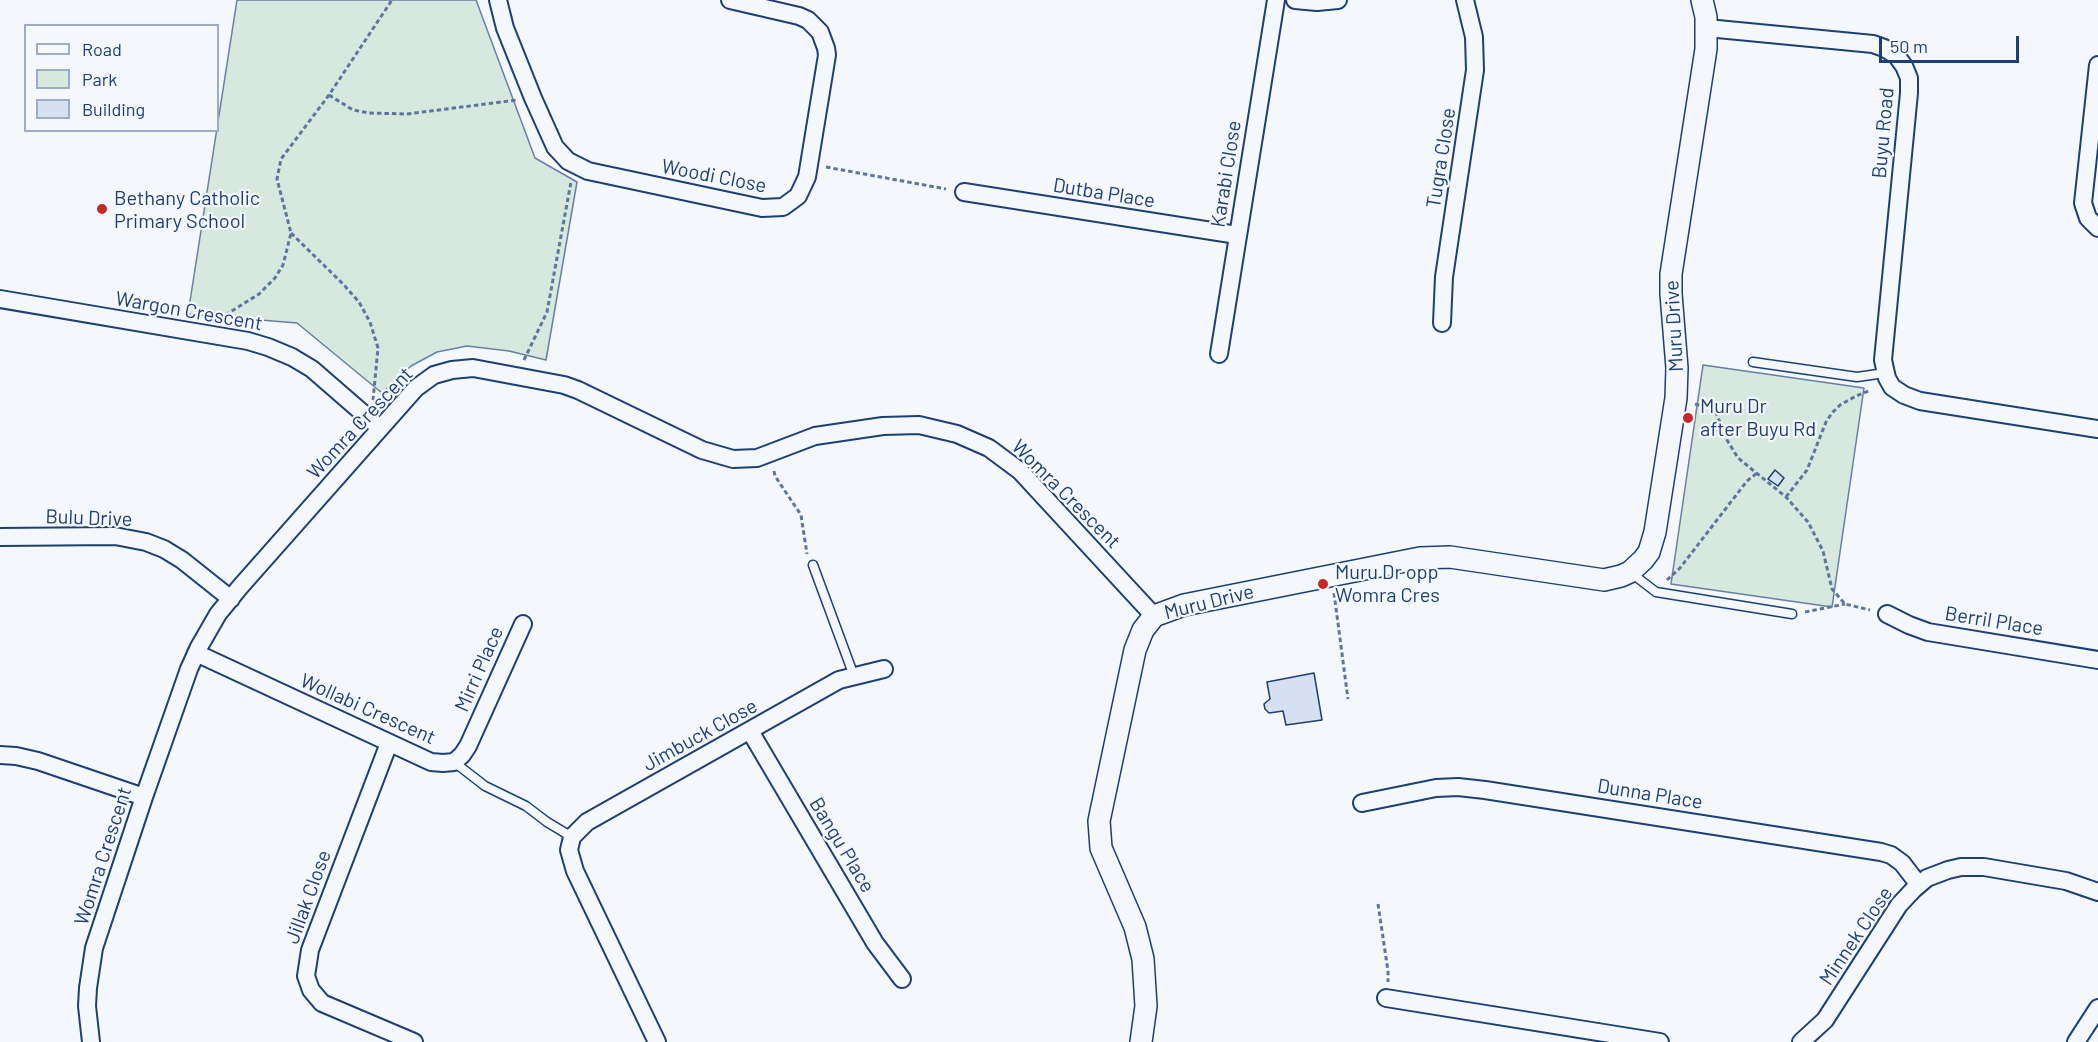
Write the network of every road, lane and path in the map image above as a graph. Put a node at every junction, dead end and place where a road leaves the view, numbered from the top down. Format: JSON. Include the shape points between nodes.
{"nodes":[{"id":1,"x":392,"y":0,"type":"edge"},
{"id":2,"x":498,"y":0,"type":"edge"},
{"id":3,"x":730,"y":0,"type":"edge"},
{"id":4,"x":1276,"y":0,"type":"edge"},
{"id":5,"x":1295,"y":0,"type":"edge"},
{"id":6,"x":1338,"y":0,"type":"edge"},
{"id":7,"x":1465,"y":0,"type":"edge"},
{"id":8,"x":1702,"y":0,"type":"edge"},
{"id":9,"x":1707,"y":28,"type":"junction"},
{"id":10,"x":2098,"y":65,"type":"edge"},
{"id":11,"x":329,"y":95,"type":"junction"},
{"id":12,"x":533,"y":98,"type":"junction"},
{"id":13,"x":810,"y":164,"type":"junction"},
{"id":14,"x":574,"y":166,"type":"junction"},
{"id":15,"x":964,"y":192,"type":"joint"},
{"id":16,"x":2098,"y":228,"type":"edge"},
{"id":17,"x":291,"y":233,"type":"junction"},
{"id":18,"x":1238,"y":235,"type":"junction"},
{"id":19,"x":0,"y":298,"type":"edge"},
{"id":20,"x":1442,"y":323,"type":"dead end"},
{"id":21,"x":198,"y":332,"type":"junction"},
{"id":22,"x":1219,"y":354,"type":"dead end"},
{"id":23,"x":1753,"y":362,"type":"dead end"},
{"id":24,"x":518,"y":376,"type":"junction"},
{"id":25,"x":1887,"y":378,"type":"junction"},
{"id":26,"x":1676,"y":398,"type":"junction"},
{"id":27,"x":372,"y":408,"type":"dead end"},
{"id":28,"x":380,"y":428,"type":"junction"},
{"id":29,"x":2098,"y":429,"type":"edge"},
{"id":30,"x":769,"y":454,"type":"junction"},
{"id":31,"x":1756,"y":473,"type":"junction"},
{"id":32,"x":1786,"y":497,"type":"junction"},
{"id":33,"x":0,"y":537,"type":"edge"},
{"id":34,"x":813,"y":565,"type":"joint"},
{"id":35,"x":1630,"y":572,"type":"junction"},
{"id":36,"x":1333,"y":591,"type":"dead end"},
{"id":37,"x":1656,"y":592,"type":"junction"},
{"id":38,"x":231,"y":599,"type":"junction"},
{"id":39,"x":1845,"y":604,"type":"junction"},
{"id":40,"x":1792,"y":614,"type":"joint"},
{"id":41,"x":1887,"y":614,"type":"joint"},
{"id":42,"x":1154,"y":616,"type":"junction"},
{"id":43,"x":523,"y":624,"type":"dead end"},
{"id":44,"x":196,"y":653,"type":"junction"},
{"id":45,"x":2098,"y":660,"type":"edge"},
{"id":46,"x":884,"y":669,"type":"dead end"},
{"id":47,"x":854,"y":676,"type":"junction"},
{"id":48,"x":1348,"y":699,"type":"dead end"},
{"id":49,"x":750,"y":731,"type":"junction"},
{"id":50,"x":389,"y":743,"type":"junction"},
{"id":51,"x":0,"y":755,"type":"edge"},
{"id":52,"x":454,"y":762,"type":"junction"},
{"id":53,"x":144,"y":796,"type":"junction"},
{"id":54,"x":1362,"y":803,"type":"dead end"},
{"id":55,"x":572,"y":837,"type":"junction"},
{"id":56,"x":1919,"y":885,"type":"junction"},
{"id":57,"x":2098,"y":892,"type":"edge"},
{"id":58,"x":1378,"y":904,"type":"dead end"},
{"id":59,"x":902,"y":979,"type":"dead end"},
{"id":60,"x":1386,"y":998,"type":"joint"},
{"id":61,"x":2098,"y":1008,"type":"edge"},
{"id":62,"x":1594,"y":1037,"type":"edge"},
{"id":63,"x":91,"y":1042,"type":"edge"},
{"id":64,"x":414,"y":1042,"type":"edge"},
{"id":65,"x":657,"y":1042,"type":"edge"},
{"id":66,"x":1141,"y":1042,"type":"edge"},
{"id":67,"x":1660,"y":1042,"type":"edge"},
{"id":68,"x":1801,"y":1042,"type":"edge"},
{"id":69,"x":2076,"y":1042,"type":"edge"}],
"edges":[{"from":1,"to":11,"type":"path"},
{"from":2,"to":12,"type":"street"},
{"from":3,"to":13,"type":"street","name":"Woodi Close","via":[[799,16],[820,32],[827,55]]},
{"from":4,"to":18,"type":"street","name":"Karabi Close"},
{"from":5,"to":6,"type":"street"},
{"from":7,"to":20,"type":"street","name":"Tugra Close","via":[[1476,57],[1444,277]]},
{"from":8,"to":9,"type":"street","name":"Muru Drive"},
{"from":9,"to":25,"type":"street","name":"Buyu Road","via":[[1874,44],[1896,55],[1904,66],[1910,85],[1883,354]]},
{"from":9,"to":26,"type":"street","name":"Muru Drive","via":[[1671,274]]},
{"from":10,"to":16,"type":"street","via":[[2083,203],[2088,219]]},
{"from":11,"to":12,"type":"path","via":[[353,110],[407,114]]},
{"from":11,"to":17,"type":"path","via":[[278,168],[279,192]]},
{"from":12,"to":14,"type":"street","via":[[557,151]]},
{"from":13,"to":14,"type":"street","name":"Woodi Close","via":[[798,196],[783,207],[772,209]]},
{"from":13,"to":15,"type":"path"},
{"from":14,"to":24,"type":"path","via":[[547,312]]},
{"from":15,"to":18,"type":"street","name":"Dutba Place"},
{"from":17,"to":21,"type":"path","via":[[283,265],[275,278],[259,294]]},
{"from":17,"to":27,"type":"path","via":[[359,302],[370,322],[378,348]]},
{"from":18,"to":22,"type":"street","name":"Karabi Close"},
{"from":19,"to":21,"type":"street","name":"Wargon Crescent"},
{"from":21,"to":28,"type":"street","name":"Wargon Crescent","via":[[259,344],[292,357],[320,375]]},
{"from":23,"to":25,"type":"lane"},
{"from":24,"to":28,"type":"street","name":"Womra Crescent","via":[[473,368],[434,375],[416,388]]},
{"from":24,"to":30,"type":"street","name":"Womra Crescent","via":[[578,390],[711,454],[744,460]]},
{"from":25,"to":29,"type":"street","via":[[1904,395],[1920,401]]},
{"from":25,"to":32,"type":"path","via":[[1832,413],[1807,470]]},
{"from":26,"to":31,"type":"path","via":[[1715,410],[1738,458]]},
{"from":26,"to":35,"type":"street","name":"Muru Drive","via":[[1655,532],[1649,552]]},
{"from":28,"to":38,"type":"street","name":"Womra Crescent"},
{"from":30,"to":34,"type":"path","via":[[775,476],[801,515],[808,560]]},
{"from":30,"to":42,"type":"street","name":"Womra Crescent","via":[[815,436],[893,425],[933,427],[968,438],[998,453],[1020,471]]},
{"from":31,"to":32,"type":"path"},
{"from":31,"to":37,"type":"path"},
{"from":32,"to":39,"type":"path","via":[[1816,534],[1832,589]]},
{"from":33,"to":38,"type":"street","name":"Bulu Drive","via":[[114,536],[146,542],[182,560]]},
{"from":34,"to":47,"type":"lane"},
{"from":35,"to":37,"type":"lane"},
{"from":35,"to":42,"type":"street","name":"Muru Drive","via":[[1613,579],[1594,579],[1430,557],[1184,604]]},
{"from":36,"to":48,"type":"path"},
{"from":37,"to":40,"type":"lane"},
{"from":38,"to":44,"type":"street","name":"Womra Crescent"},
{"from":39,"to":40,"type":"path"},
{"from":39,"to":41,"type":"path"},
{"from":41,"to":45,"type":"street","name":"Berril Place","via":[[1928,632]]},
{"from":42,"to":66,"type":"street","name":"Muru Drive","via":[[1135,650],[1099,821],[1101,848],[1135,927],[1143,959],[1146,989]]},
{"from":43,"to":52,"type":"street","name":"Mirri Place","via":[[468,746]]},
{"from":44,"to":50,"type":"street","name":"Wollabi Crescent"},
{"from":44,"to":53,"type":"street","name":"Womra Crescent"},
{"from":46,"to":47,"type":"street","name":"Jimbuck Close"},
{"from":47,"to":49,"type":"street","name":"Jimbuck Close","via":[[839,680]]},
{"from":49,"to":55,"type":"street","name":"Jimbuck Close","via":[[587,822]]},
{"from":49,"to":59,"type":"street","name":"Bangu Place","via":[[875,943]]},
{"from":50,"to":52,"type":"street","name":"Wollabi Crescent","via":[[431,762]]},
{"from":50,"to":64,"type":"street","name":"Jillak Close","via":[[310,950],[306,976],[321,1003]]},
{"from":51,"to":53,"type":"street","via":[[38,761]]},
{"from":52,"to":55,"type":"lane","name":"Wollabi Crescent","via":[[485,786],[526,806]]},
{"from":53,"to":63,"type":"street","name":"Womra Crescent","via":[[94,948],[87,1006]]},
{"from":54,"to":56,"type":"street","name":"Dunna Place","via":[[1436,789],[1485,790],[1881,852],[1902,863]]},
{"from":55,"to":65,"type":"street","via":[[569,850],[575,871]]},
{"from":56,"to":57,"type":"street","name":"Minnek Close","via":[[1947,870],[1984,867],[2066,881]]},
{"from":56,"to":68,"type":"street","name":"Minnek Close","via":[[1899,905],[1825,1020]]},
{"from":58,"to":60,"type":"path","via":[[1388,971]]},
{"from":60,"to":62,"type":"street"},
{"from":61,"to":69,"type":"street"},
{"from":62,"to":67,"type":"street"}]}
